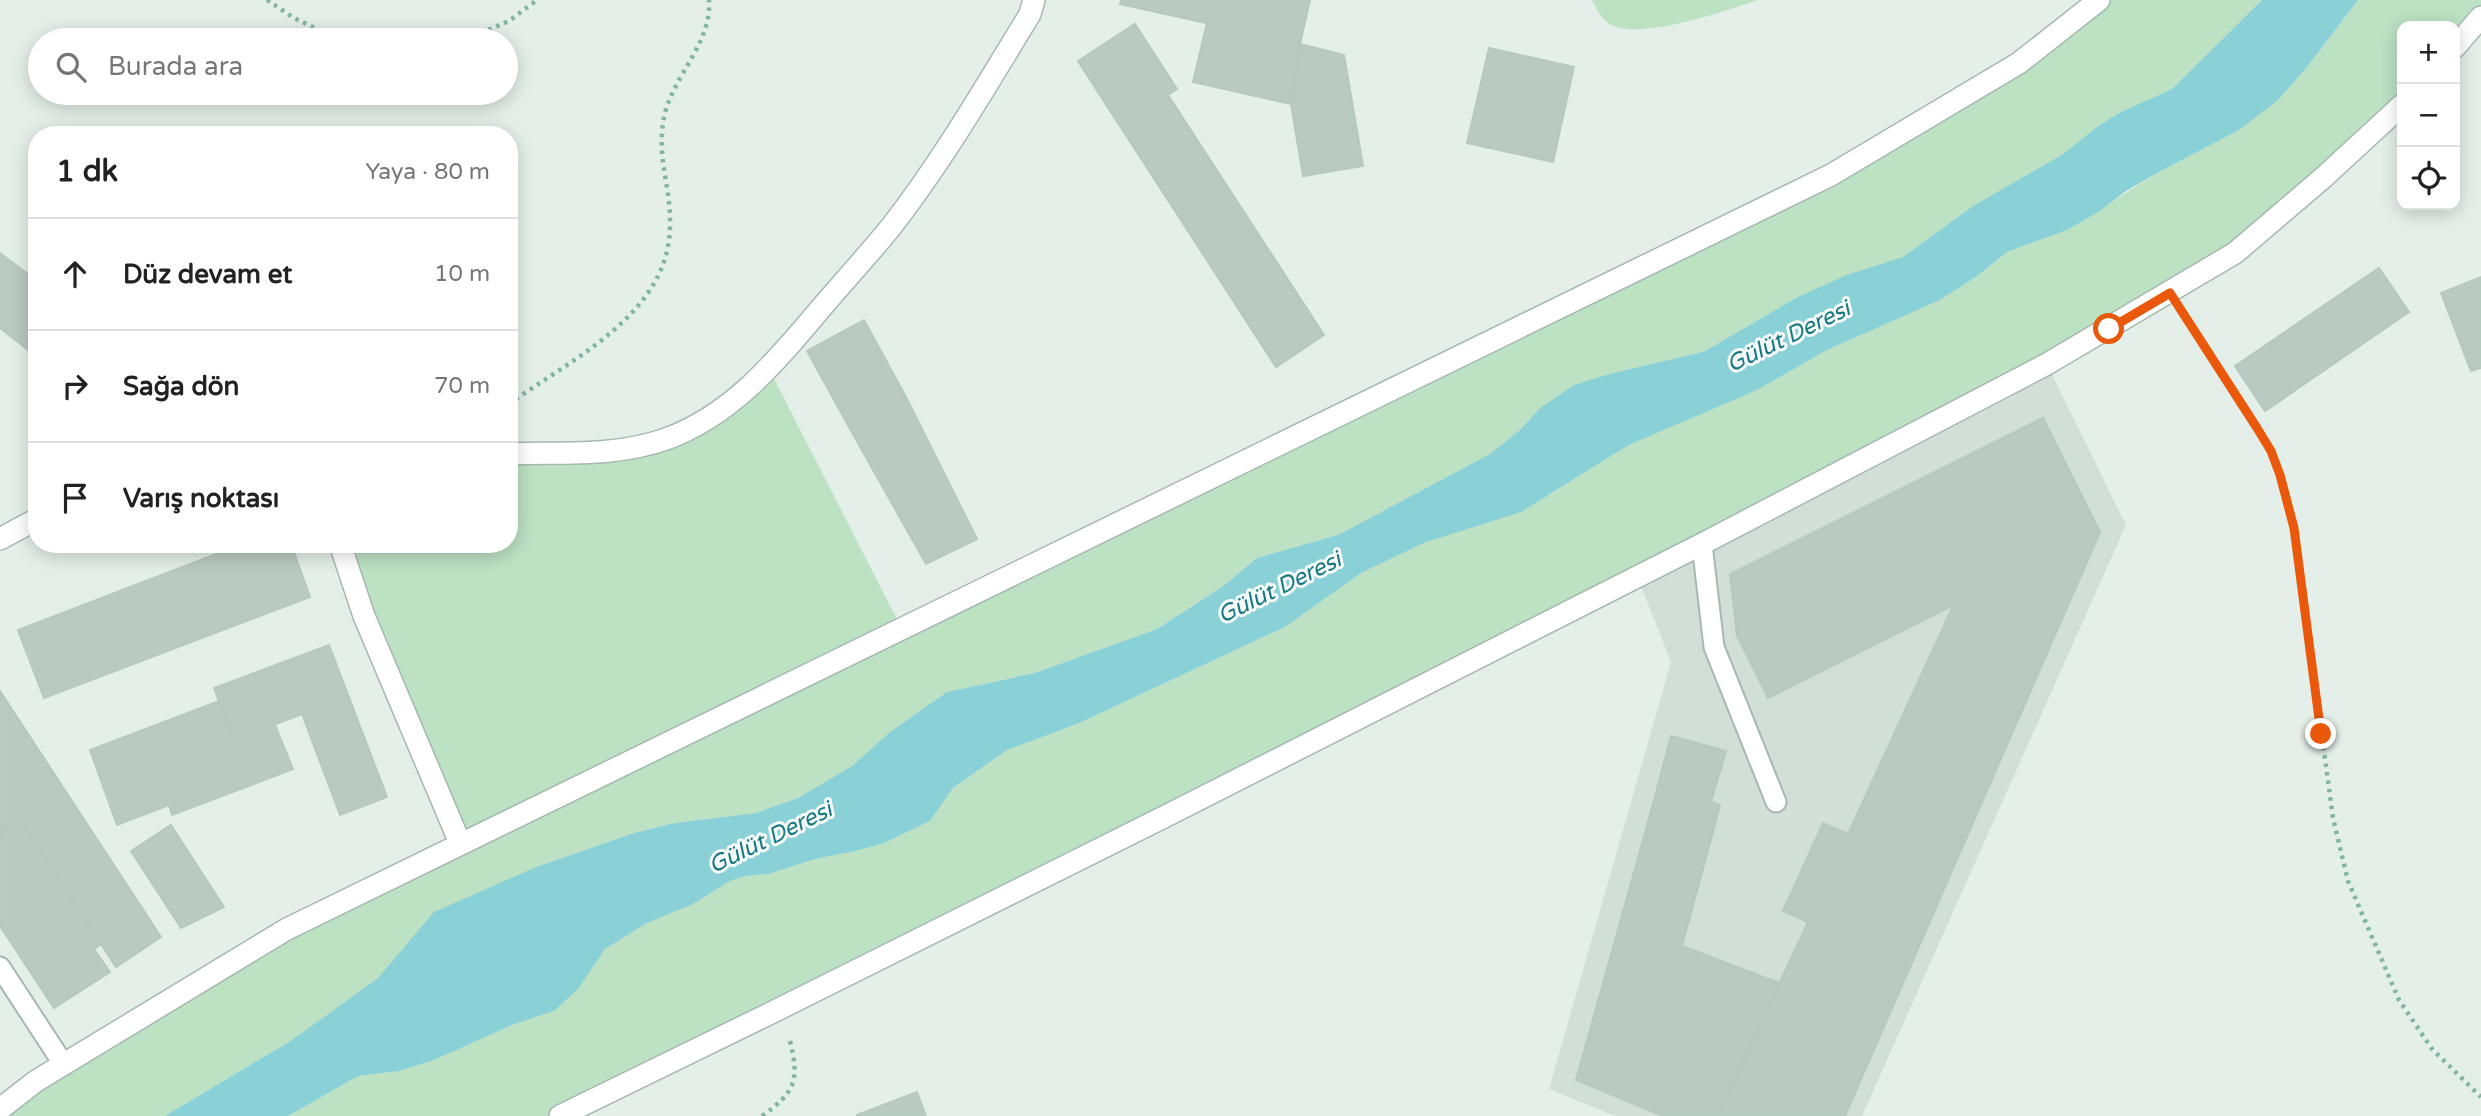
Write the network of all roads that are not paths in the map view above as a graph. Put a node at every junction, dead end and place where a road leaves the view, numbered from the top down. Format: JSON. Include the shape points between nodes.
{"nodes":[{"id":1,"x":1034,"y":0,"type":"edge"},
{"id":2,"x":2099,"y":0,"type":"edge"},
{"id":3,"x":2481,"y":17,"type":"edge"},
{"id":4,"x":2460,"y":41,"type":"edge"},
{"id":5,"x":2397,"y":109,"type":"edge"},
{"id":6,"x":518,"y":454,"type":"edge"},
{"id":7,"x":28,"y":524,"type":"edge"},
{"id":8,"x":0,"y":539,"type":"edge"},
{"id":9,"x":1702,"y":544,"type":"junction"},
{"id":10,"x":343,"y":553,"type":"edge"},
{"id":11,"x":1776,"y":802,"type":"dead end"},
{"id":12,"x":460,"y":842,"type":"junction"},
{"id":13,"x":0,"y":967,"type":"edge"},
{"id":14,"x":64,"y":1065,"type":"junction"},
{"id":15,"x":0,"y":1109,"type":"edge"},
{"id":16,"x":560,"y":1116,"type":"edge"}],
"edges":[{"from":1,"to":6,"type":"street","via":[[1030,14],[959,129],[891,226],[769,369],[737,398],[667,439],[622,450]]},
{"from":2,"to":12,"type":"street","via":[[2019,63],[1830,175]]},
{"from":3,"to":4,"type":"street"},
{"from":5,"to":9,"type":"street","via":[[2235,253],[2047,364]]},
{"from":7,"to":8,"type":"street"},
{"from":9,"to":11,"type":"lane","via":[[1714,647]]},
{"from":9,"to":16,"type":"street"},
{"from":10,"to":12,"type":"street","via":[[364,616]]},
{"from":12,"to":14,"type":"street","via":[[287,929]]},
{"from":13,"to":14,"type":"lane"},
{"from":14,"to":15,"type":"street"}]}
